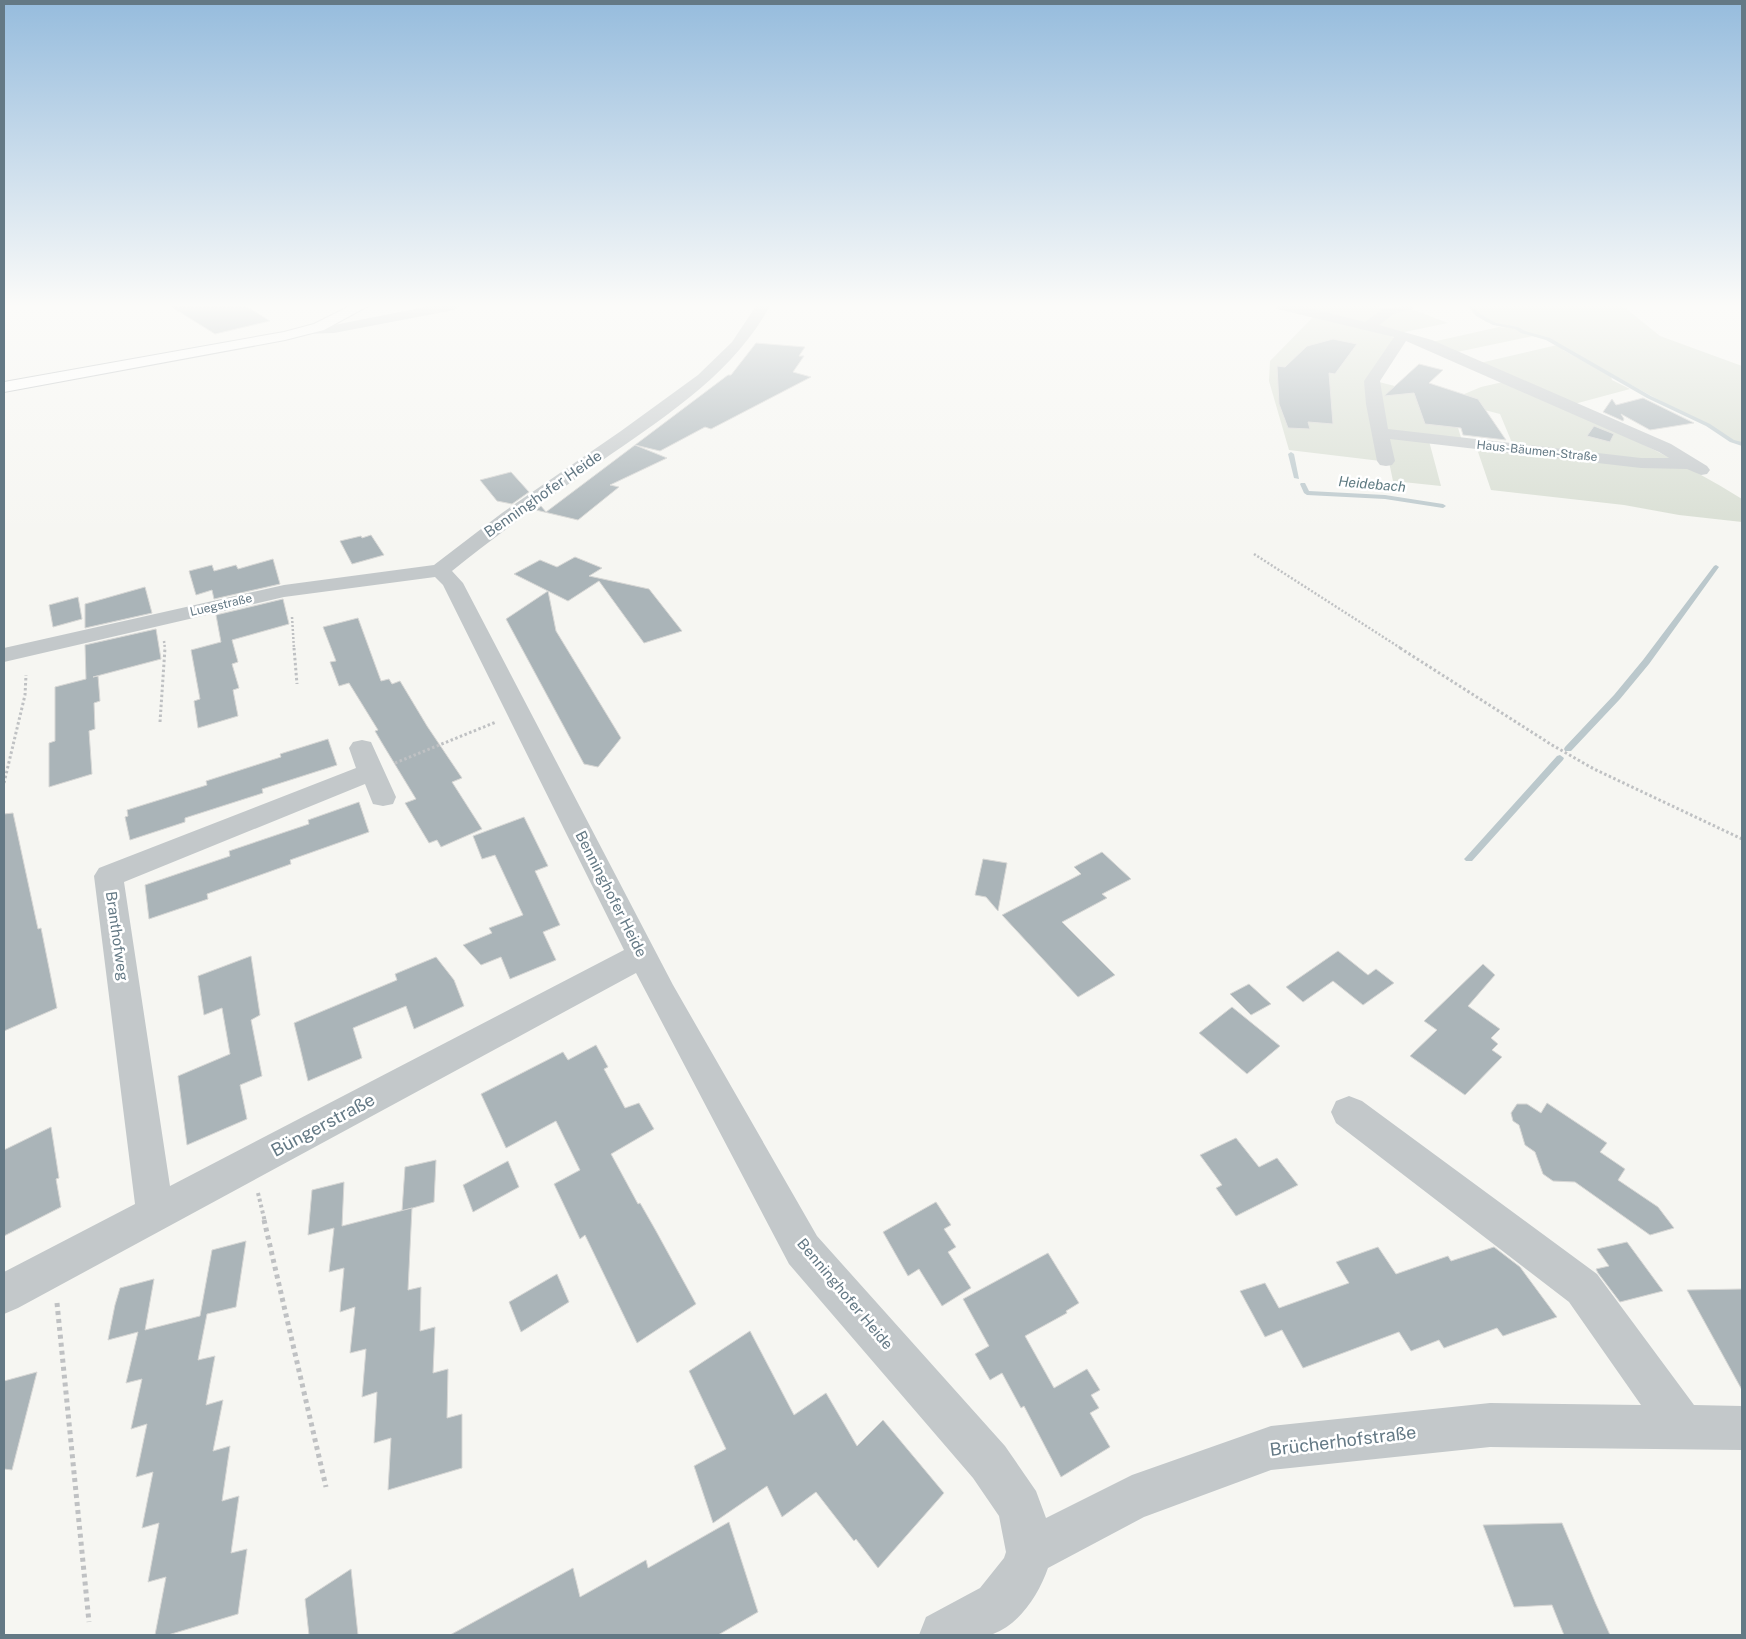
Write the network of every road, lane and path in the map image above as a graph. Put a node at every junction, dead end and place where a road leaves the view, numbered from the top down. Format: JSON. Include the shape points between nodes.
{"nodes":[{"id":1,"x":28,"y":382,"type":"edge"},
{"id":2,"x":698,"y":382,"type":"edge"},
{"id":3,"x":1372,"y":382,"type":"edge"},
{"id":4,"x":1517,"y":382,"type":"edge"},
{"id":5,"x":4,"y":387,"type":"edge"},
{"id":6,"x":1380,"y":433,"type":"junction"},
{"id":7,"x":1386,"y":461,"type":"dead end"},
{"id":8,"x":1254,"y":554,"type":"dead end"},
{"id":9,"x":440,"y":570,"type":"junction"},
{"id":10,"x":292,"y":617,"type":"dead end"},
{"id":11,"x":164,"y":641,"type":"dead end"},
{"id":12,"x":4,"y":655,"type":"edge"},
{"id":13,"x":26,"y":675,"type":"dead end"},
{"id":14,"x":297,"y":684,"type":"dead end"},
{"id":15,"x":520,"y":713,"type":"junction"},
{"id":16,"x":160,"y":722,"type":"dead end"},
{"id":17,"x":372,"y":772,"type":"joint"},
{"id":18,"x":4,"y":783,"type":"edge"},
{"id":19,"x":1742,"y":839,"type":"edge"},
{"id":20,"x":642,"y":955,"type":"junction"},
{"id":21,"x":1349,"y":1112,"type":"dead end"},
{"id":22,"x":251,"y":1163,"type":"junction"},
{"id":23,"x":155,"y":1214,"type":"junction"},
{"id":24,"x":54,"y":1268,"type":"junction"},
{"id":25,"x":4,"y":1294,"type":"edge"},
{"id":26,"x":1683,"y":1427,"type":"junction"},
{"id":27,"x":1742,"y":1428,"type":"edge"},
{"id":28,"x":326,"y":1487,"type":"dead end"},
{"id":29,"x":1030,"y":1552,"type":"junction"},
{"id":30,"x":89,"y":1622,"type":"dead end"},
{"id":31,"x":944,"y":1635,"type":"edge"}],
"edges":[{"from":1,"to":5,"type":"main road"},
{"from":2,"to":9,"type":"street","name":"Benninghofer Heide"},
{"from":3,"to":6,"type":"street"},
{"from":4,"to":6,"type":"street","name":"Haus-Bäumen-Straße","via":[[1666,448],[1698,467]]},
{"from":6,"to":7,"type":"street"},
{"from":8,"to":19,"type":"path","via":[[1552,745],[1594,769]]},
{"from":9,"to":12,"type":"street","name":"Luegstraße","via":[[284,591]]},
{"from":9,"to":15,"type":"street","name":"Benninghofer Heide","via":[[452,583]]},
{"from":10,"to":14,"type":"path"},
{"from":11,"to":16,"type":"path","via":[[166,654]]},
{"from":13,"to":18,"type":"path","via":[[25,695]]},
{"from":15,"to":17,"type":"path"},
{"from":15,"to":20,"type":"street","name":"Benninghofer Heide"},
{"from":17,"to":23,"type":"street","name":"Branthofweg","via":[[109,876]]},
{"from":20,"to":22,"type":"street","name":"Büngerstraße"},
{"from":20,"to":29,"type":"street","name":"Benninghofer Heide","via":[[803,1250],[989,1462],[1020,1507]]},
{"from":21,"to":26,"type":"street","via":[[1583,1288]]},
{"from":22,"to":23,"type":"street","name":"Büngerstraße"},
{"from":22,"to":28,"type":"path"},
{"from":23,"to":24,"type":"street","name":"Büngerstraße"},
{"from":24,"to":25,"type":"street","name":"Büngerstraße"},
{"from":24,"to":30,"type":"path"},
{"from":26,"to":27,"type":"street","name":"Brücherhofstraße"},
{"from":26,"to":29,"type":"street","name":"Brücherhofstraße","via":[[1490,1425],[1271,1448],[1132,1498]]},
{"from":29,"to":31,"type":"street","via":[[1022,1574],[997,1605]]}]}
